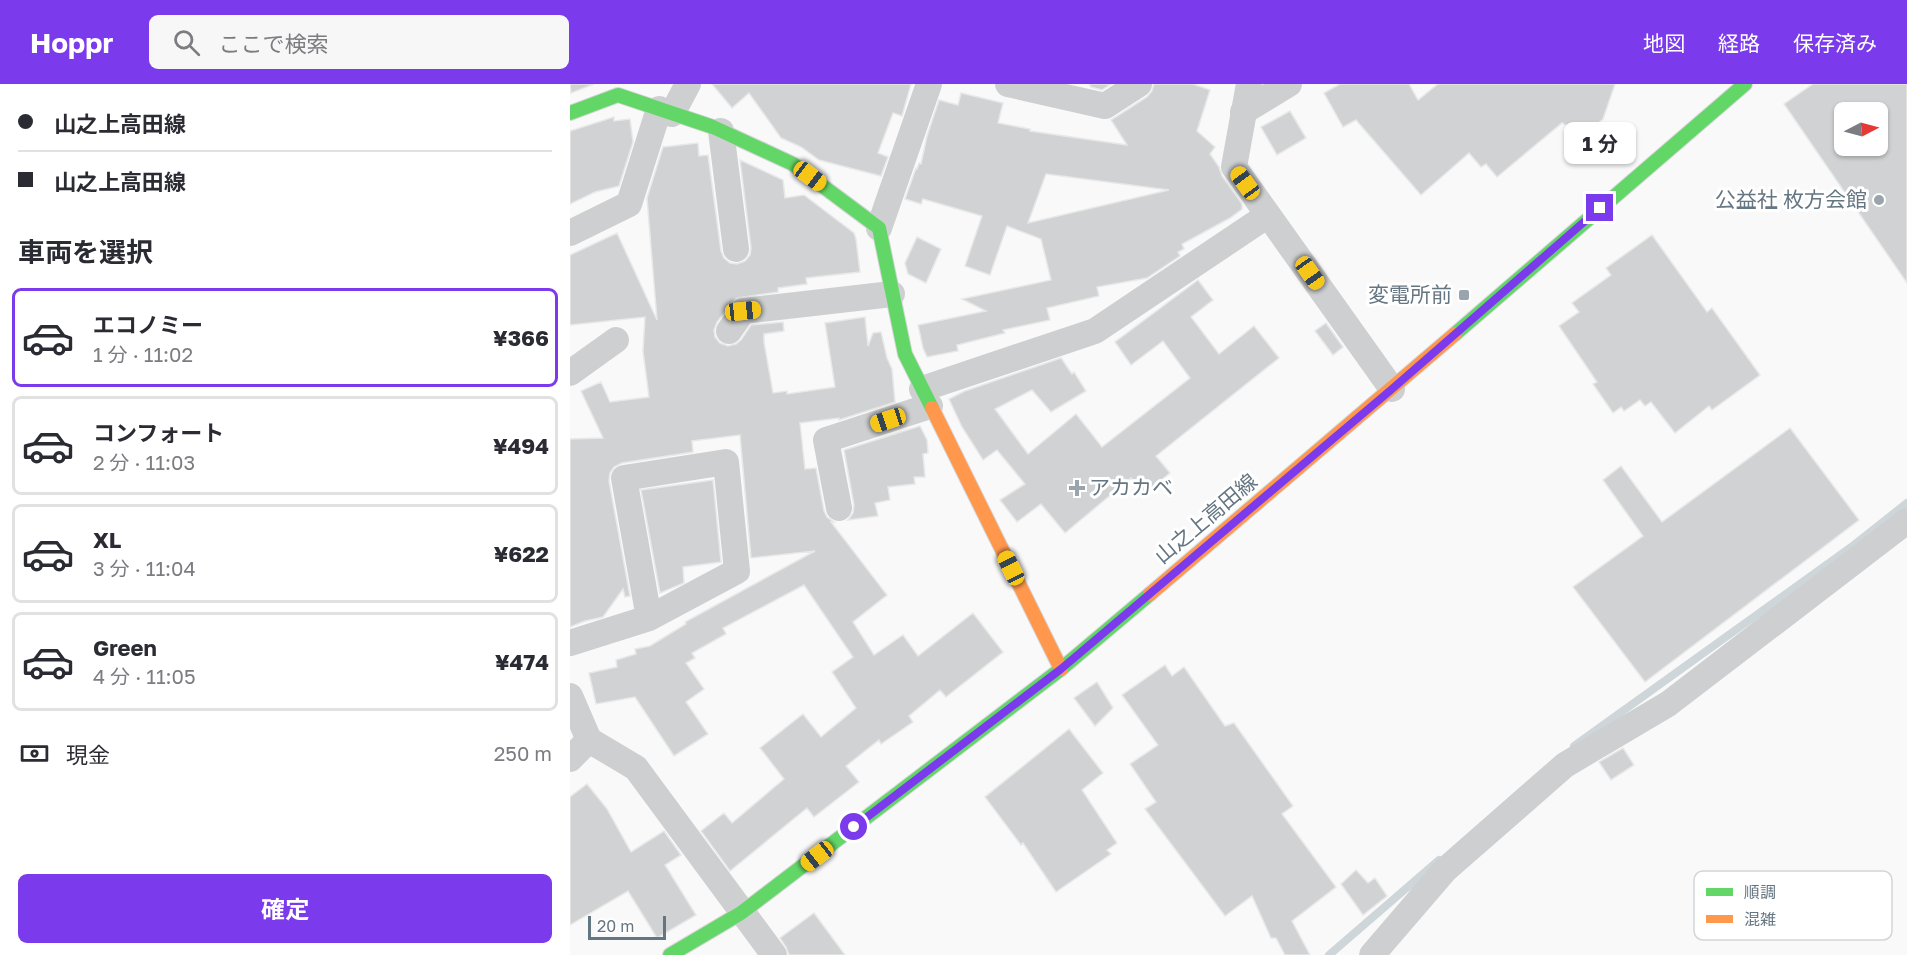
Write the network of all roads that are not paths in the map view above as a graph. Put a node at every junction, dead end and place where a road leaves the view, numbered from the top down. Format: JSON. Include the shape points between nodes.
{"nodes":[{"id":1,"x":688,"y":84,"type":"edge"},
{"id":2,"x":929,"y":84,"type":"edge"},
{"id":3,"x":1008,"y":84,"type":"edge"},
{"id":4,"x":1139,"y":84,"type":"edge"},
{"id":5,"x":1249,"y":84,"type":"edge"},
{"id":6,"x":1289,"y":84,"type":"edge"},
{"id":7,"x":1739,"y":86,"type":"edge"},
{"id":8,"x":619,"y":89,"type":"edge"},
{"id":9,"x":1051,"y":89,"type":"edge"},
{"id":10,"x":665,"y":112,"type":"junction"},
{"id":11,"x":1243,"y":112,"type":"junction"},
{"id":12,"x":570,"y":113,"type":"edge"},
{"id":13,"x":722,"y":131,"type":"junction"},
{"id":14,"x":1268,"y":215,"type":"junction"},
{"id":15,"x":879,"y":228,"type":"junction"},
{"id":16,"x":570,"y":233,"type":"edge"},
{"id":17,"x":736,"y":249,"type":"dead end"},
{"id":18,"x":892,"y":294,"type":"junction"},
{"id":19,"x":729,"y":330,"type":"dead end"},
{"id":20,"x":616,"y":340,"type":"dead end"},
{"id":21,"x":570,"y":373,"type":"edge"},
{"id":22,"x":1392,"y":389,"type":"junction"},
{"id":23,"x":926,"y":398,"type":"junction"},
{"id":24,"x":839,"y":507,"type":"dead end"},
{"id":25,"x":1907,"y":521,"type":"edge"},
{"id":26,"x":649,"y":618,"type":"junction"},
{"id":27,"x":570,"y":643,"type":"edge"},
{"id":28,"x":1061,"y":669,"type":"junction"},
{"id":29,"x":570,"y":696,"type":"edge"},
{"id":30,"x":589,"y":740,"type":"junction"},
{"id":31,"x":570,"y":759,"type":"edge"},
{"id":32,"x":741,"y":913,"type":"junction"},
{"id":33,"x":670,"y":955,"type":"edge"},
{"id":34,"x":774,"y":955,"type":"edge"},
{"id":35,"x":1372,"y":955,"type":"edge"}],
"edges":[{"from":1,"to":10,"type":"street"},
{"from":2,"to":15,"type":"street"},
{"from":3,"to":9,"type":"street"},
{"from":4,"to":9,"type":"street","via":[[1106,106]]},
{"from":5,"to":11,"type":"street"},
{"from":6,"to":11,"type":"street"},
{"from":7,"to":22,"type":"street","name":"山之上高田線"},
{"from":8,"to":10,"type":"street"},
{"from":8,"to":12,"type":"street"},
{"from":10,"to":13,"type":"street"},
{"from":10,"to":16,"type":"street","via":[[629,204]]},
{"from":11,"to":14,"type":"street","via":[[1234,167]]},
{"from":13,"to":15,"type":"street","via":[[793,164]]},
{"from":13,"to":17,"type":"street"},
{"from":14,"to":22,"type":"street"},
{"from":14,"to":23,"type":"street","via":[[1095,331]]},
{"from":15,"to":18,"type":"street"},
{"from":18,"to":19,"type":"street","via":[[743,311]]},
{"from":18,"to":23,"type":"street","via":[[905,354]]},
{"from":20,"to":21,"type":"street"},
{"from":22,"to":28,"type":"street","name":"山之上高田線"},
{"from":23,"to":24,"type":"street","via":[[826,440]]},
{"from":23,"to":28,"type":"street"},
{"from":25,"to":35,"type":"street","via":[[1668,704],[1565,765],[1444,870]]},
{"from":26,"to":26,"type":"street","via":[[737,571],[726,462],[624,478]]},
{"from":26,"to":27,"type":"street"},
{"from":28,"to":32,"type":"street","name":"山之上高田線"},
{"from":29,"to":30,"type":"street"},
{"from":30,"to":31,"type":"street"},
{"from":30,"to":32,"type":"street","via":[[636,768]]},
{"from":32,"to":33,"type":"street","name":"山之上高田線"},
{"from":32,"to":34,"type":"street"}]}
